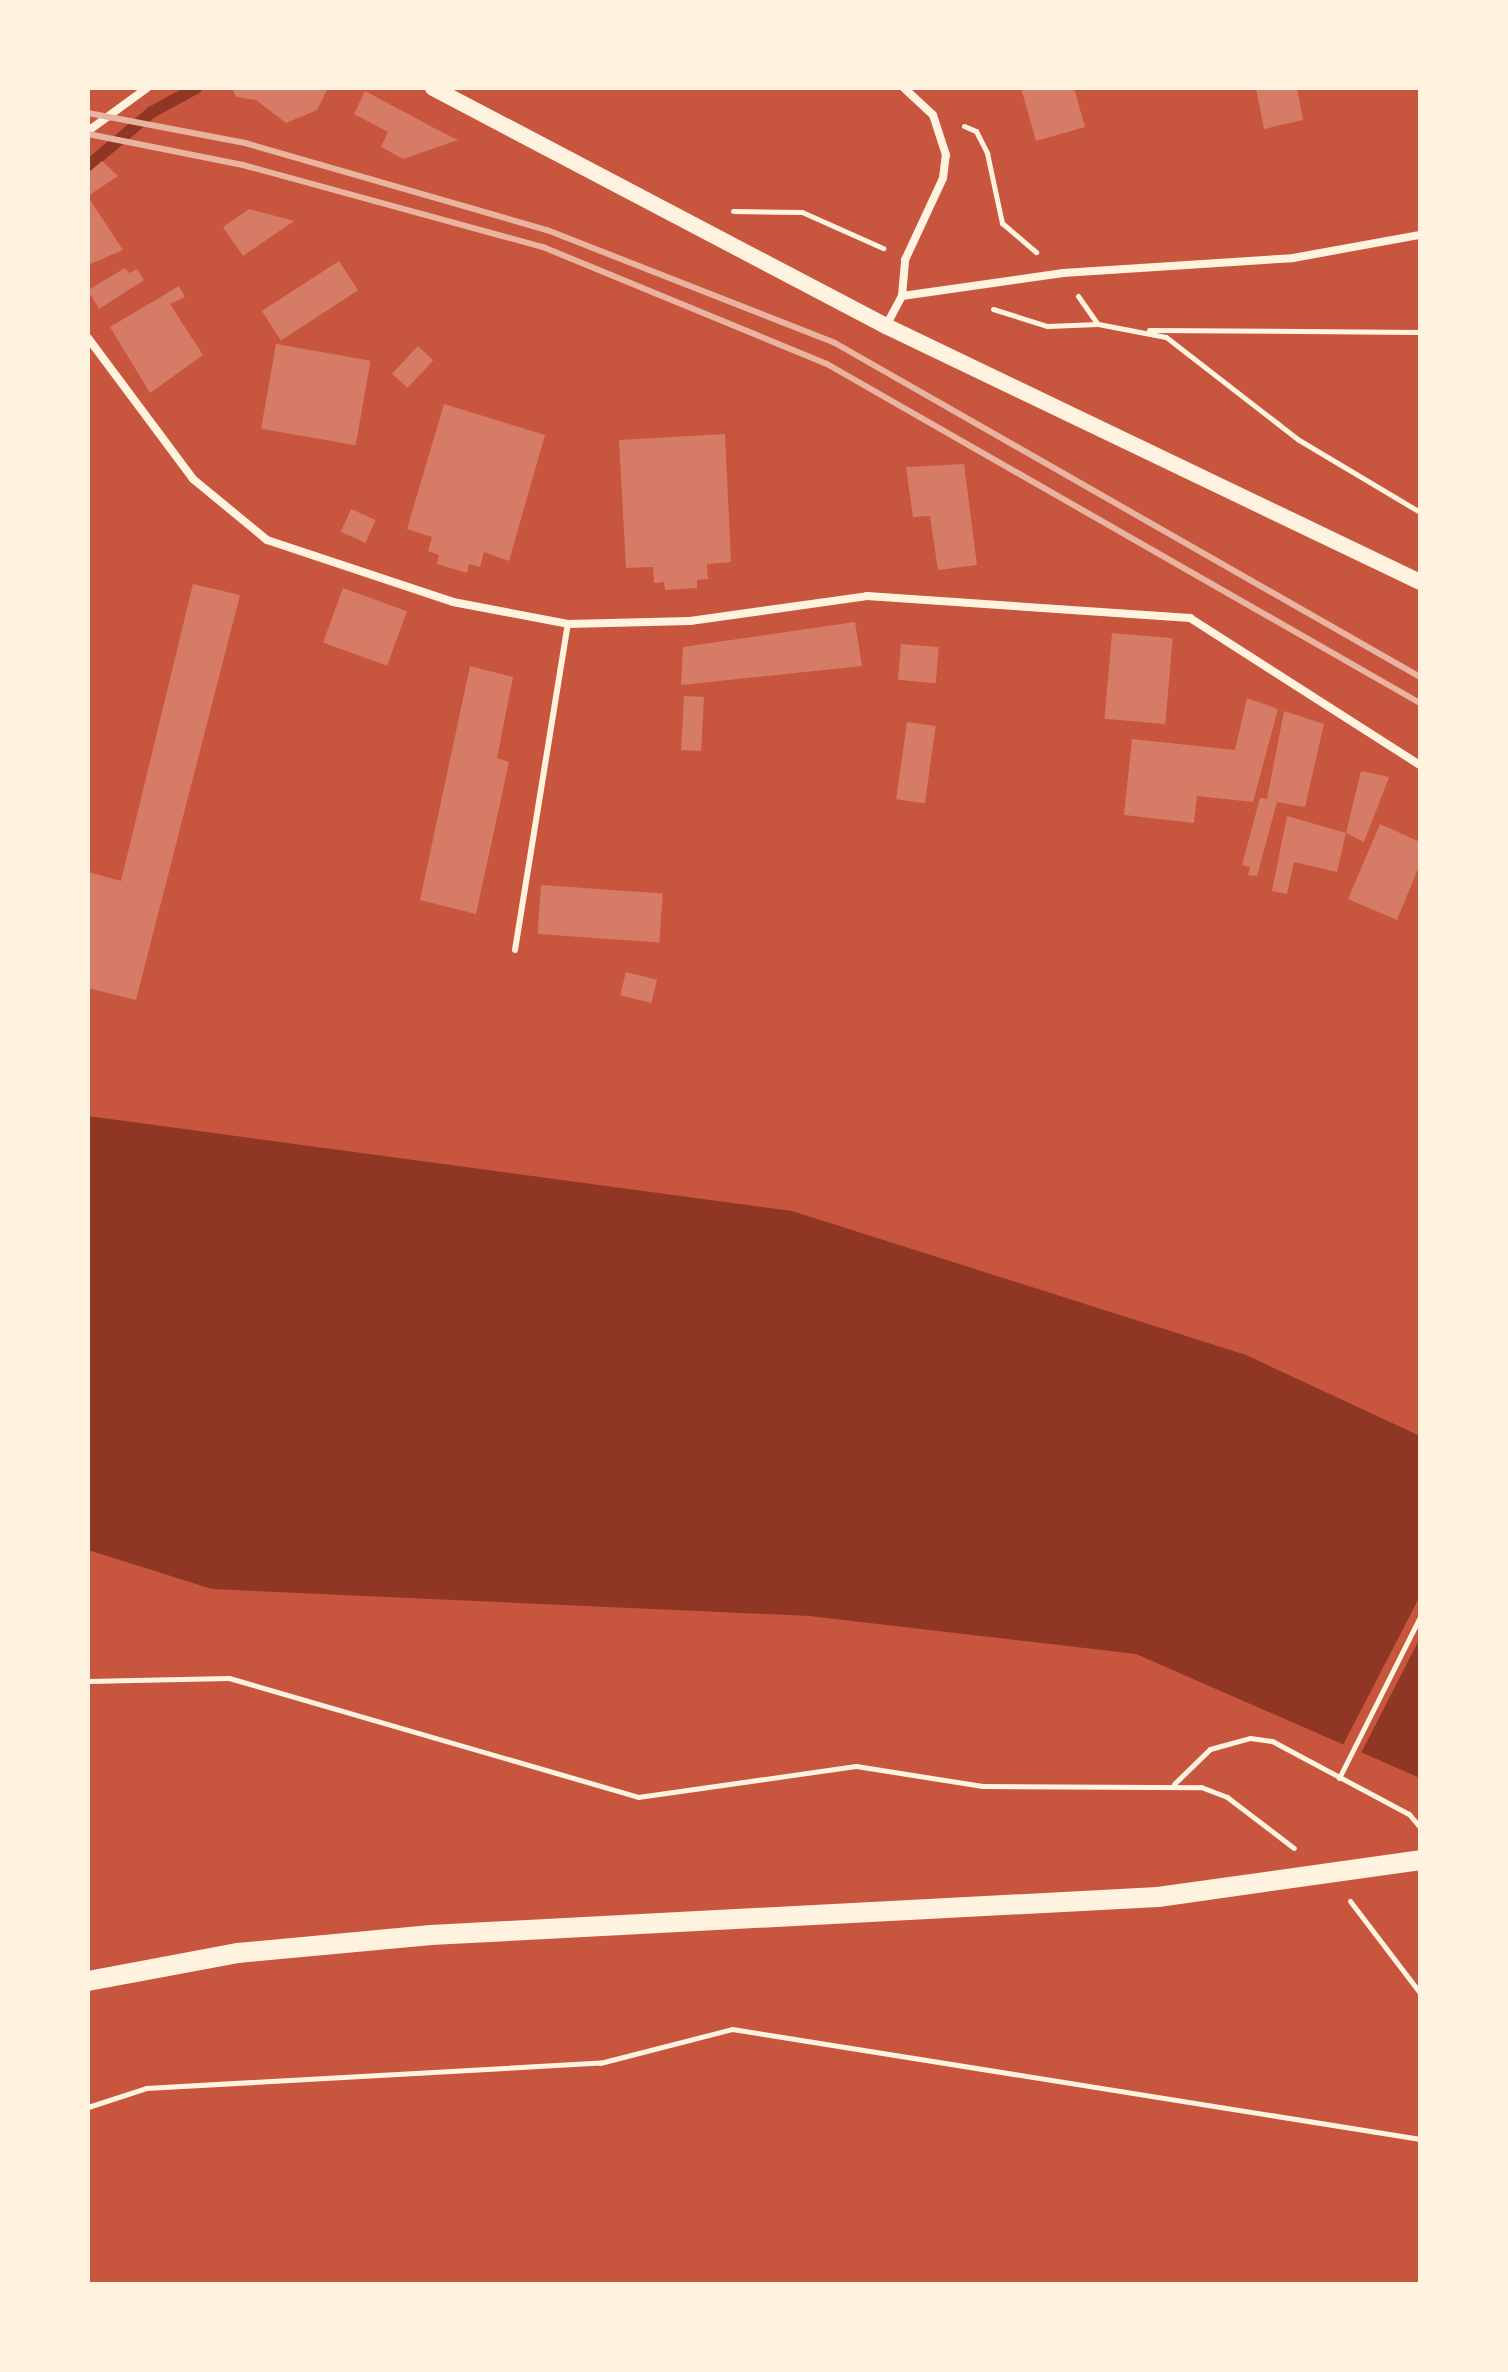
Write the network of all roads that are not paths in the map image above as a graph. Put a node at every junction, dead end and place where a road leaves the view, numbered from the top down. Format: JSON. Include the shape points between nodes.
{"nodes":[{"id":1,"x":147,"y":88,"type":"edge"},
{"id":2,"x":433,"y":88,"type":"edge"},
{"id":3,"x":904,"y":88,"type":"edge"},
{"id":4,"x":135,"y":91,"type":"edge"},
{"id":5,"x":88,"y":131,"type":"edge"},
{"id":6,"x":1420,"y":235,"type":"edge"},
{"id":7,"x":902,"y":296,"type":"junction"},
{"id":8,"x":886,"y":326,"type":"junction"},
{"id":9,"x":88,"y":338,"type":"edge"},
{"id":10,"x":1420,"y":582,"type":"edge"},
{"id":11,"x":568,"y":624,"type":"junction"},
{"id":12,"x":1420,"y":765,"type":"edge"},
{"id":13,"x":515,"y":950,"type":"dead end"},
{"id":14,"x":1420,"y":1860,"type":"edge"},
{"id":15,"x":88,"y":1981,"type":"edge"}],
"edges":[{"from":1,"to":4,"type":"street"},
{"from":2,"to":8,"type":"main road"},
{"from":3,"to":7,"type":"street","via":[[933,115],[946,155],[943,178],[905,260]]},
{"from":4,"to":5,"type":"street"},
{"from":6,"to":7,"type":"street","via":[[1293,258],[1063,273]]},
{"from":7,"to":8,"type":"street"},
{"from":8,"to":10,"type":"main road"},
{"from":9,"to":11,"type":"street","via":[[193,479],[267,540],[453,602]]},
{"from":11,"to":12,"type":"street","via":[[690,621],[867,596],[1190,618]]},
{"from":11,"to":13,"type":"lane"},
{"from":14,"to":15,"type":"main road","via":[[1158,1897],[431,1935],[238,1953]]}]}
